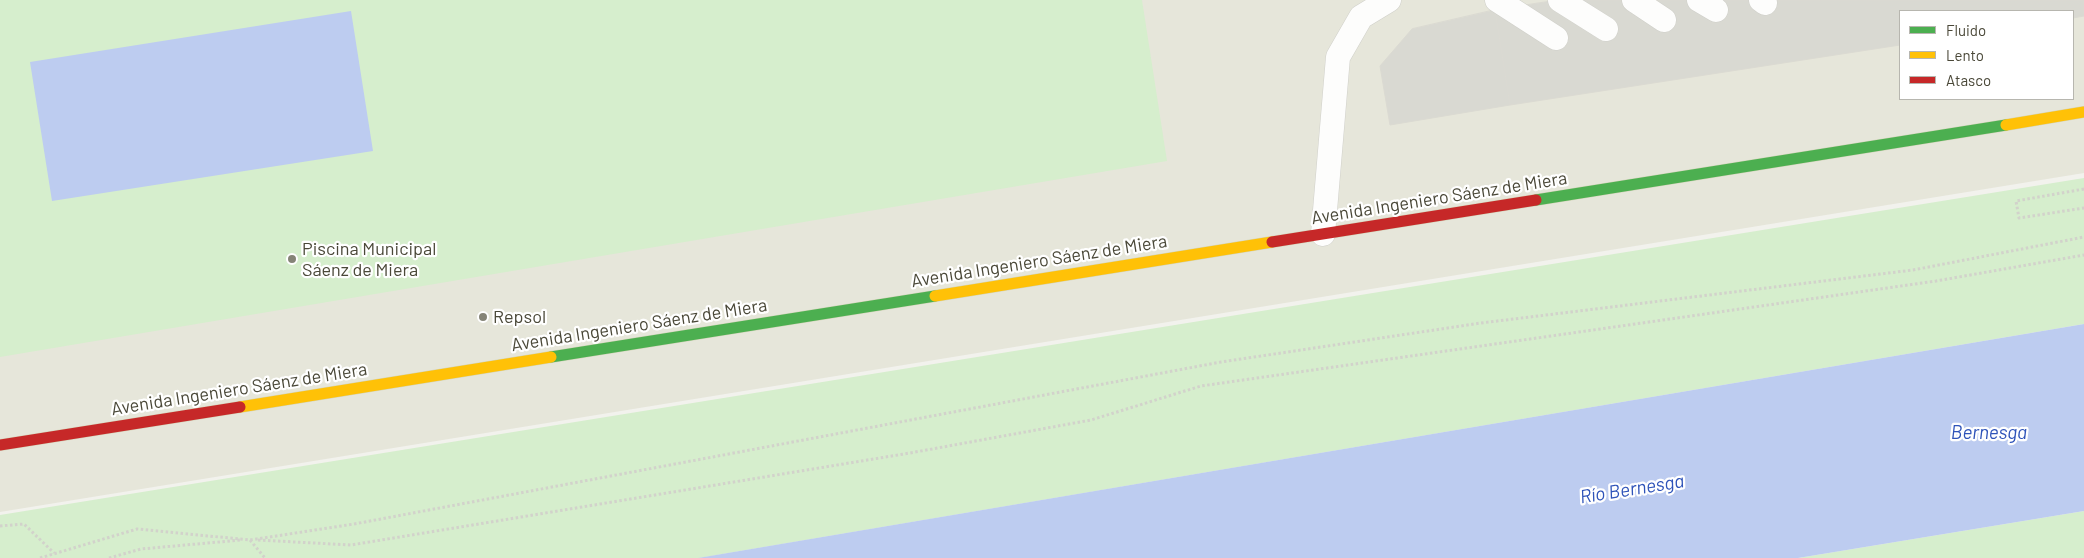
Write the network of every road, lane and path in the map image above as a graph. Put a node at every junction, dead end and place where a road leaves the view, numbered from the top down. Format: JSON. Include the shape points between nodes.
{"nodes":[{"id":1,"x":1389,"y":0,"type":"edge"},
{"id":2,"x":1497,"y":0,"type":"edge"},
{"id":3,"x":1560,"y":0,"type":"edge"},
{"id":4,"x":1634,"y":0,"type":"edge"},
{"id":5,"x":1664,"y":20,"type":"dead end"},
{"id":6,"x":1606,"y":29,"type":"dead end"},
{"id":7,"x":1556,"y":38,"type":"dead end"},
{"id":8,"x":2084,"y":112,"type":"edge"},
{"id":9,"x":2084,"y":189,"type":"edge"},
{"id":10,"x":2084,"y":208,"type":"edge"},
{"id":11,"x":1323,"y":234,"type":"junction"},
{"id":12,"x":2084,"y":237,"type":"edge"},
{"id":13,"x":2084,"y":255,"type":"edge"},
{"id":14,"x":0,"y":445,"type":"edge"},
{"id":15,"x":0,"y":526,"type":"edge"},
{"id":16,"x":250,"y":540,"type":"junction"},
{"id":17,"x":54,"y":553,"type":"junction"},
{"id":18,"x":40,"y":558,"type":"edge"},
{"id":19,"x":108,"y":558,"type":"edge"},
{"id":20,"x":265,"y":558,"type":"edge"}],
"edges":[{"from":1,"to":11,"type":"lane","via":[[1361,17],[1338,57]]},
{"from":2,"to":7,"type":"lane"},
{"from":3,"to":6,"type":"lane"},
{"from":4,"to":5,"type":"lane"},
{"from":8,"to":11,"type":"main road","name":"Avenida Ingeniero Sáenz de Miera"},
{"from":9,"to":10,"type":"path","via":[[2016,201],[2019,218]]},
{"from":11,"to":14,"type":"main road","name":"Avenida Ingeniero Sáenz de Miera"},
{"from":12,"to":16,"type":"path","via":[[1913,270],[1481,323],[1221,362],[364,522]]},
{"from":13,"to":16,"type":"path","via":[[1926,283],[1201,386],[1091,420],[351,545]]},
{"from":15,"to":17,"type":"path","via":[[24,524]]},
{"from":16,"to":17,"type":"path","via":[[137,529]]},
{"from":16,"to":19,"type":"path","via":[[141,549]]},
{"from":16,"to":20,"type":"path"},
{"from":17,"to":18,"type":"path"}]}
